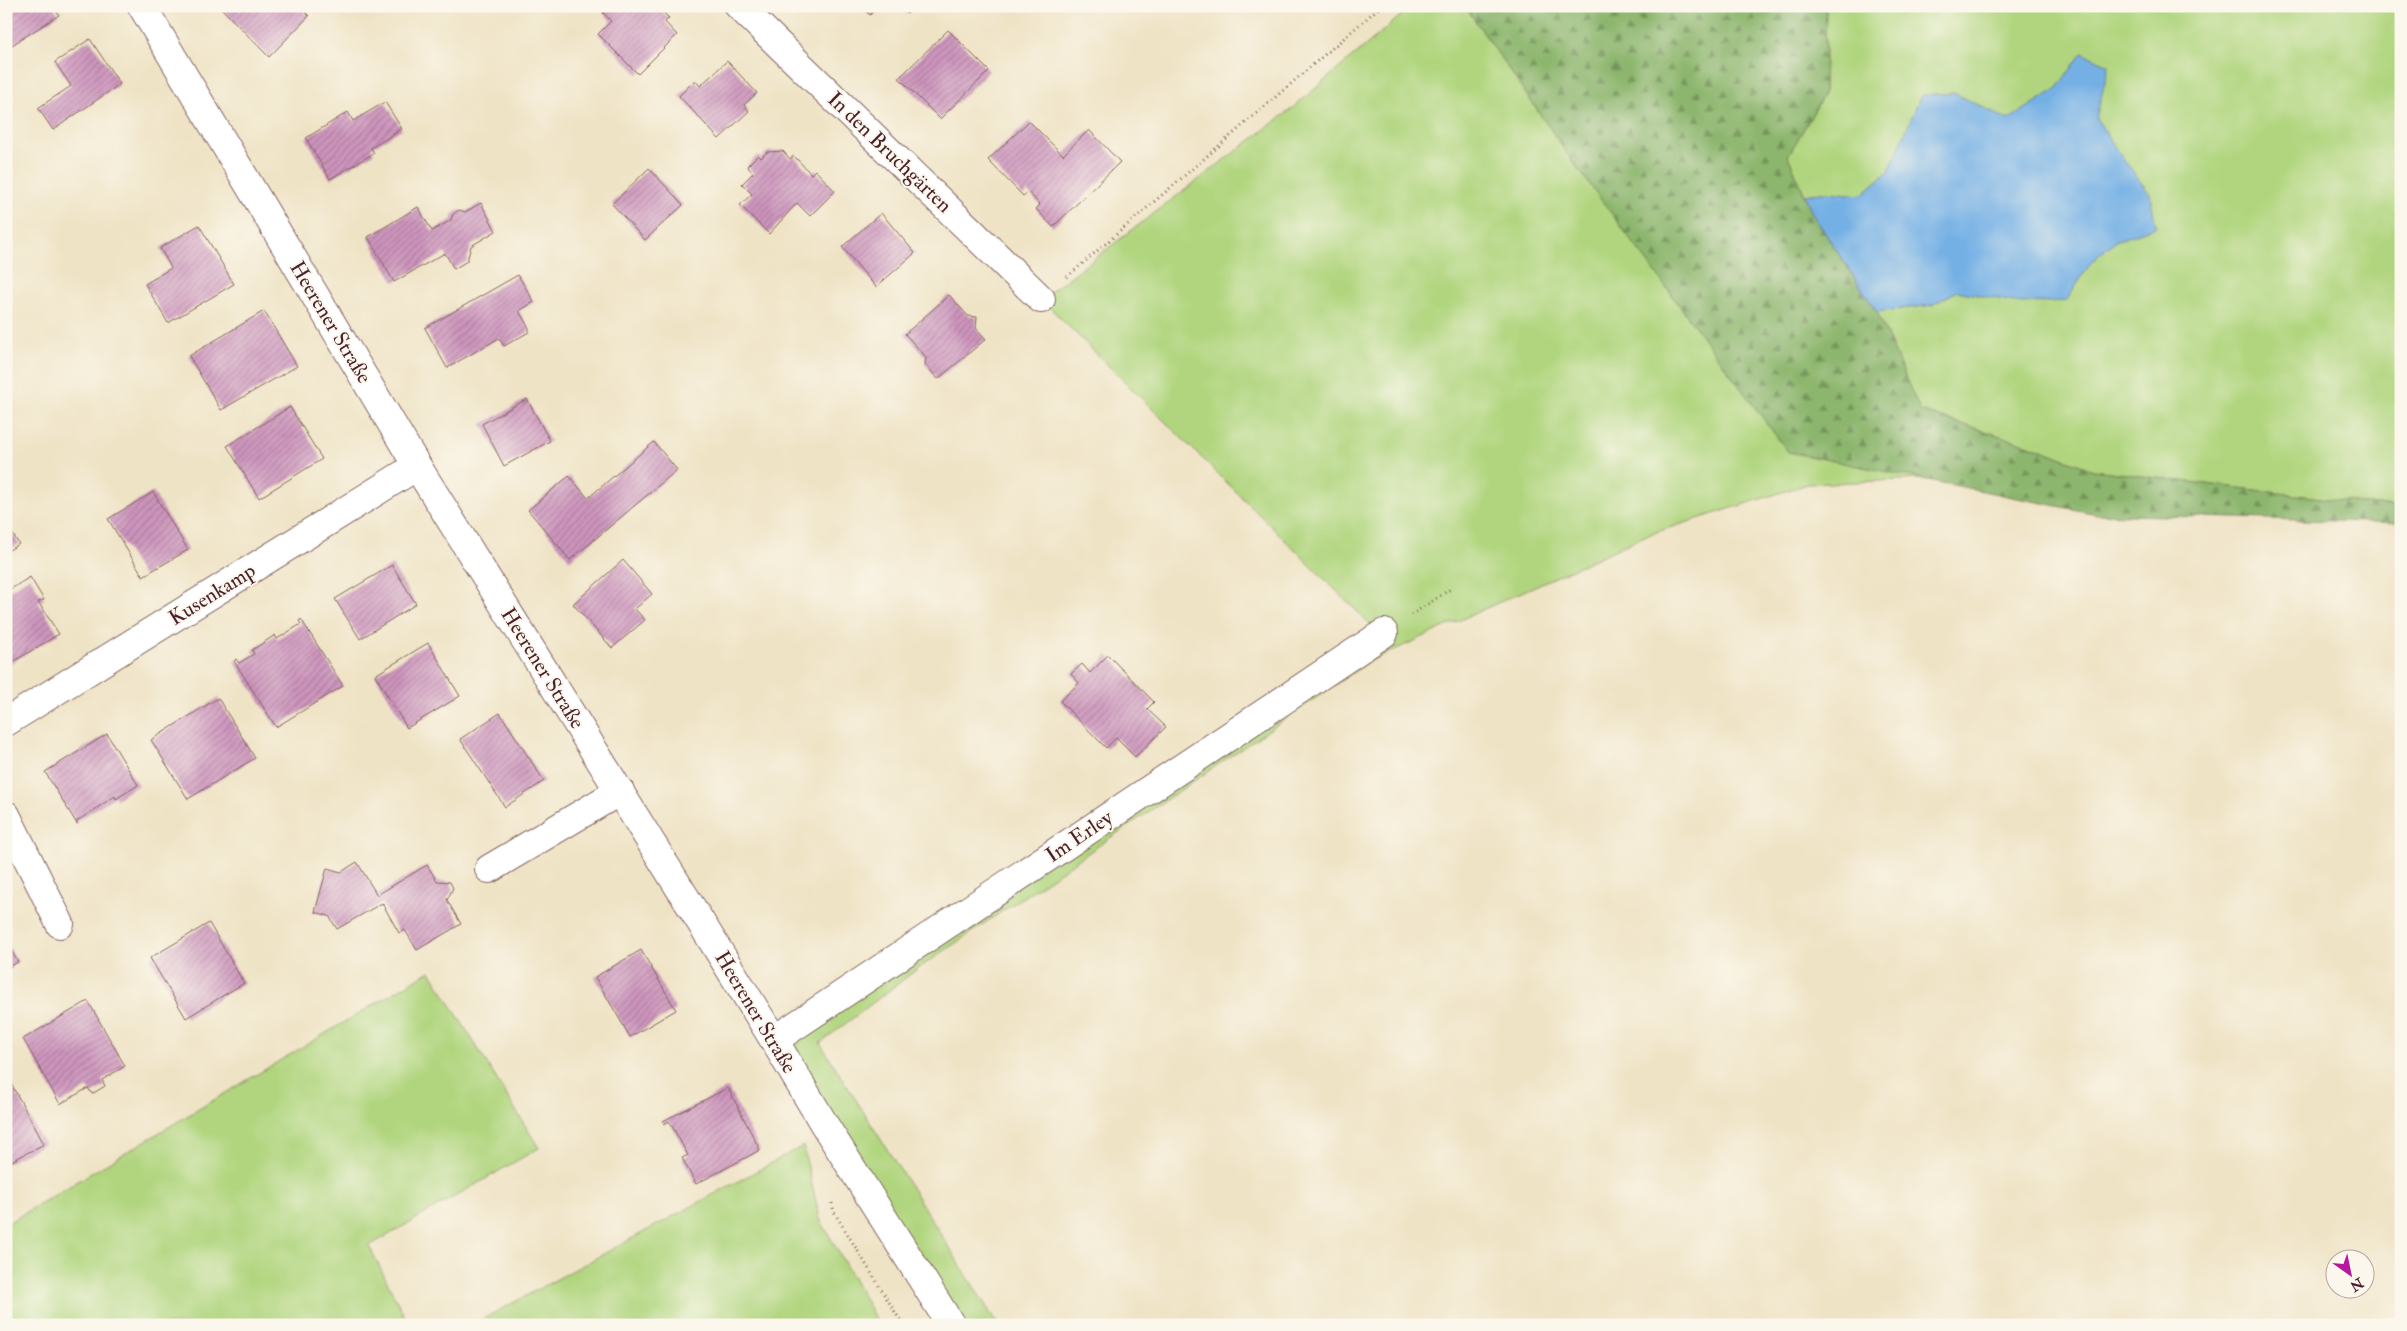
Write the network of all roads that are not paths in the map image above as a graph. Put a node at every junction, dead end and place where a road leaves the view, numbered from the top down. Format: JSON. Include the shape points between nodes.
{"nodes":[{"id":1,"x":142,"y":6,"type":"edge"},
{"id":2,"x":739,"y":6,"type":"edge"},
{"id":3,"x":1042,"y":299,"type":"road end"},
{"id":4,"x":417,"y":466,"type":"junction"},
{"id":5,"x":1384,"y":633,"type":"road end"},
{"id":6,"x":6,"y":722,"type":"edge"},
{"id":7,"x":620,"y":792,"type":"junction"},
{"id":8,"x":6,"y":815,"type":"edge"},
{"id":9,"x":489,"y":870,"type":"dead end"},
{"id":10,"x":60,"y":924,"type":"dead end"},
{"id":11,"x":774,"y":1040,"type":"junction"},
{"id":12,"x":951,"y":1325,"type":"edge"}],
"edges":[{"from":1,"to":4,"type":"street","name":"Heerener Straße"},
{"from":2,"to":3,"type":"street","name":"In den Bruchgärten"},
{"from":4,"to":6,"type":"street","name":"Kusenkamp"},
{"from":4,"to":7,"type":"street","name":"Heerener Straße"},
{"from":5,"to":11,"type":"street","name":"Im Erley"},
{"from":7,"to":9,"type":"street"},
{"from":7,"to":11,"type":"street","name":"Heerener Straße"},
{"from":8,"to":10,"type":"street"},
{"from":11,"to":12,"type":"street","name":"Heerener Straße"}]}
